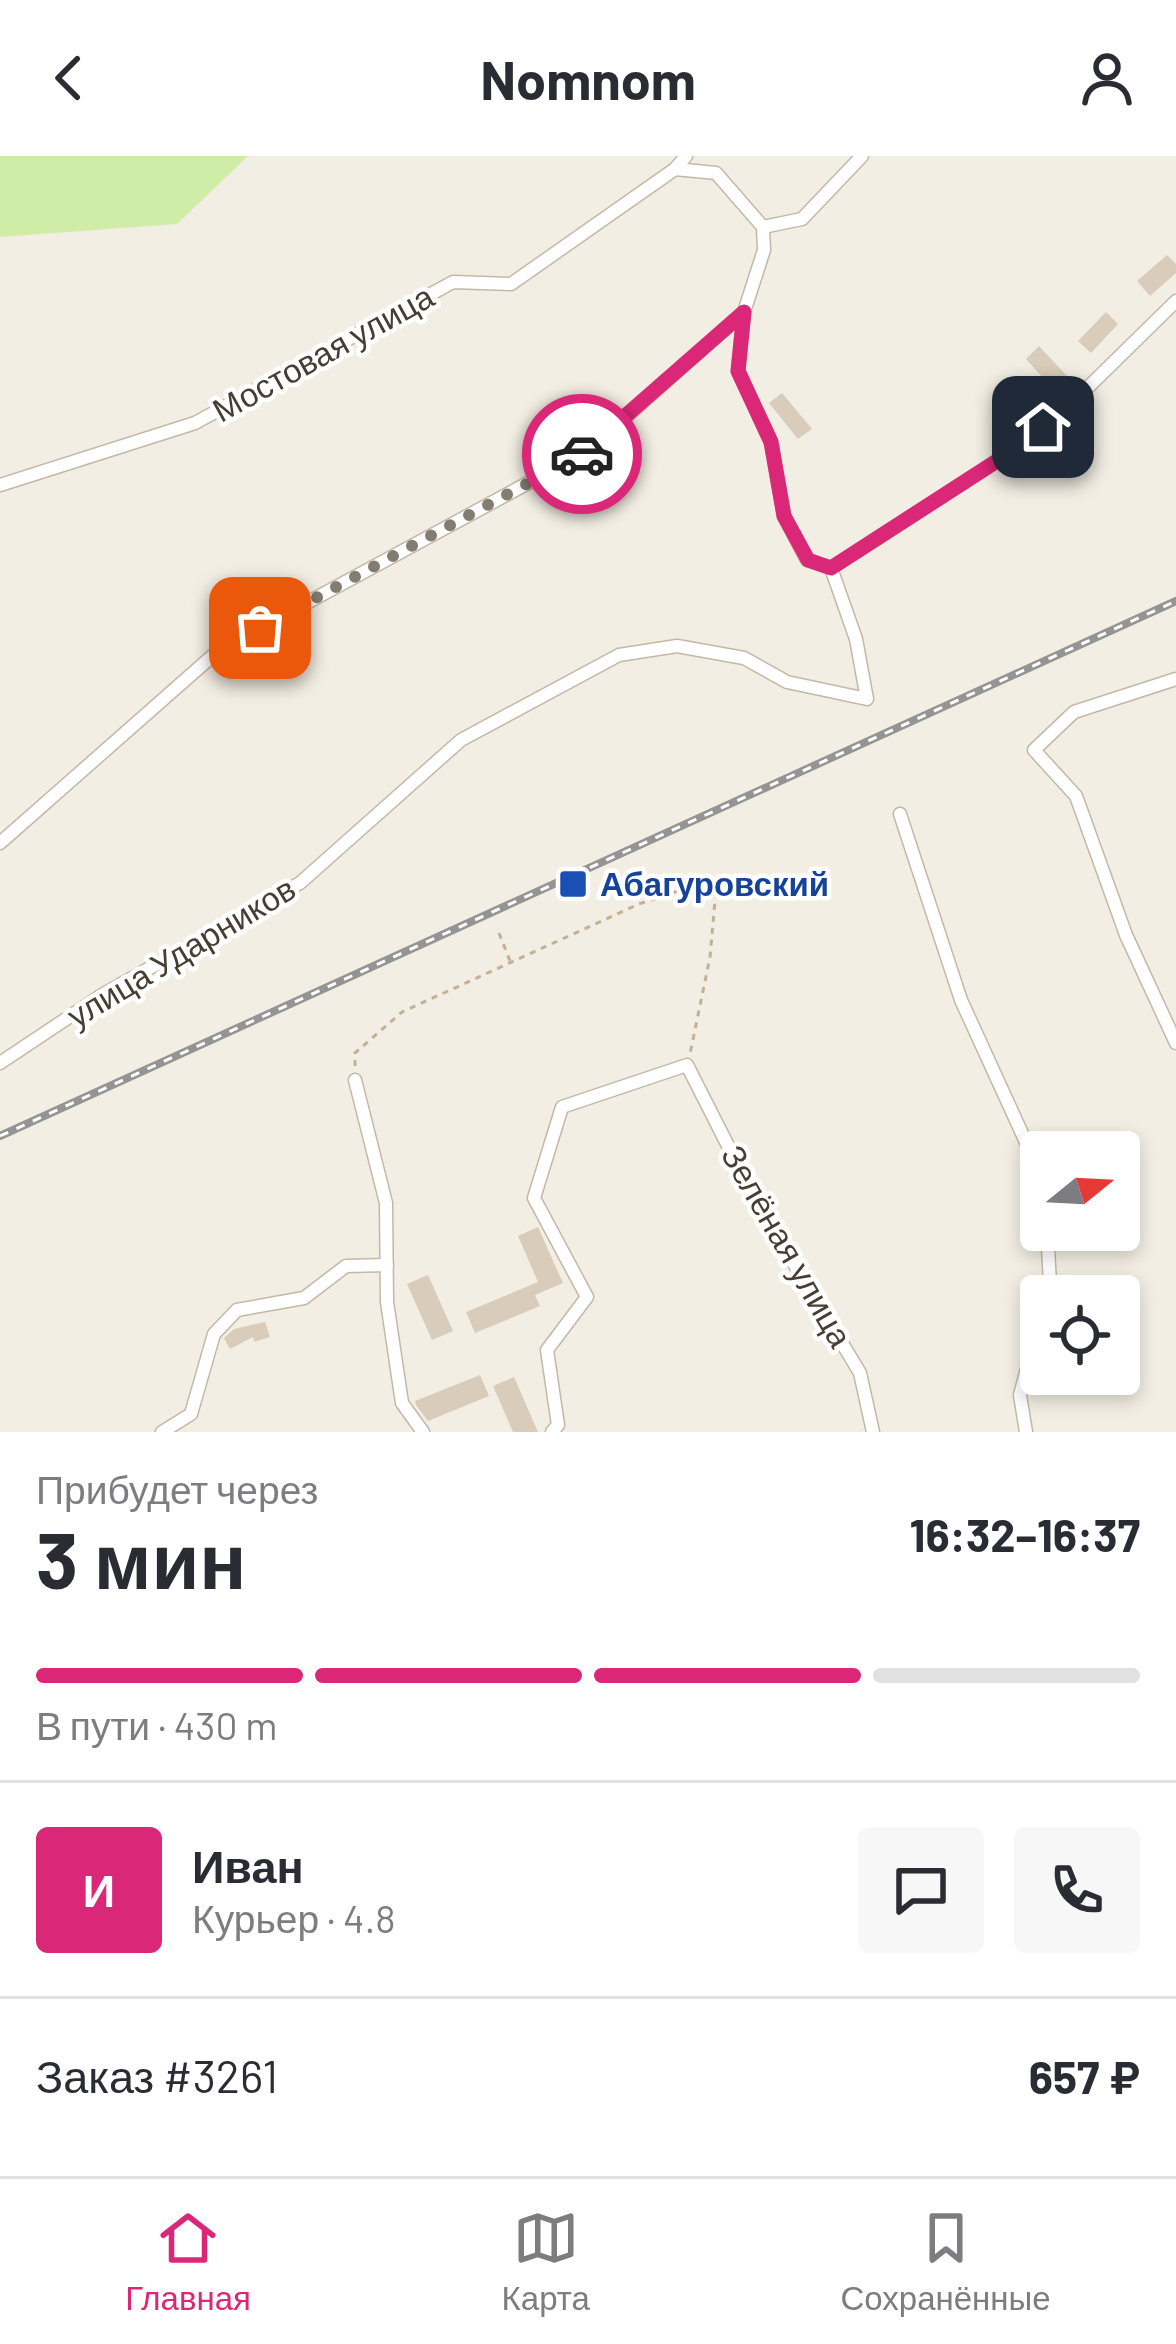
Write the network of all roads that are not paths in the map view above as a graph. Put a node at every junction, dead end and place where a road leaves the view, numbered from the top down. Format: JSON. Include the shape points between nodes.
{"nodes":[{"id":1,"x":686,"y":156,"type":"edge"},
{"id":2,"x":862,"y":156,"type":"edge"},
{"id":3,"x":675,"y":169,"type":"junction"},
{"id":4,"x":763,"y":227,"type":"junction"},
{"id":5,"x":1176,"y":301,"type":"edge"},
{"id":6,"x":744,"y":312,"type":"junction"},
{"id":7,"x":0,"y":485,"type":"edge"},
{"id":8,"x":831,"y":568,"type":"junction"},
{"id":9,"x":1176,"y":679,"type":"edge"},
{"id":10,"x":900,"y":814,"type":"dead end"},
{"id":11,"x":0,"y":844,"type":"edge"},
{"id":12,"x":1176,"y":1043,"type":"edge"},
{"id":13,"x":0,"y":1064,"type":"edge"},
{"id":14,"x":355,"y":1080,"type":"road end"},
{"id":15,"x":1021,"y":1131,"type":"edge"},
{"id":16,"x":387,"y":1265,"type":"junction"},
{"id":17,"x":1020,"y":1395,"type":"edge"},
{"id":18,"x":162,"y":1432,"type":"edge"},
{"id":19,"x":423,"y":1432,"type":"edge"},
{"id":20,"x":552,"y":1432,"type":"edge"},
{"id":21,"x":873,"y":1432,"type":"edge"},
{"id":22,"x":1026,"y":1432,"type":"edge"}],
"edges":[{"from":1,"to":3,"type":"street","name":"Мостовая улица"},
{"from":2,"to":4,"type":"street","via":[[802,219]]},
{"from":3,"to":4,"type":"street","via":[[716,173]]},
{"from":3,"to":7,"type":"street","name":"Мостовая улица","via":[[511,284],[453,282],[195,423]]},
{"from":4,"to":6,"type":"street"},
{"from":5,"to":8,"type":"street","via":[[1017,448]]},
{"from":6,"to":8,"type":"street","via":[[738,371],[771,442],[784,516],[808,560]]},
{"from":6,"to":11,"type":"street","via":[[589,450],[218,651]]},
{"from":8,"to":13,"type":"street","name":"улица Ударников","via":[[867,699],[787,682],[743,658],[677,646],[619,656],[461,740],[300,883],[102,995]]},
{"from":9,"to":12,"type":"street","via":[[1074,712],[1034,751],[1076,796]]},
{"from":10,"to":15,"type":"street","via":[[962,1000]]},
{"from":14,"to":16,"type":"street","via":[[386,1203]]},
{"from":16,"to":18,"type":"street","via":[[346,1266],[304,1298],[237,1310],[214,1334],[191,1414]]},
{"from":16,"to":19,"type":"street","via":[[402,1403]]},
{"from":17,"to":22,"type":"street"},
{"from":20,"to":21,"type":"street","name":"Зелёная улица","via":[[558,1425],[547,1350],[587,1297],[534,1198],[562,1107],[687,1065],[754,1197],[860,1373]]}]}
